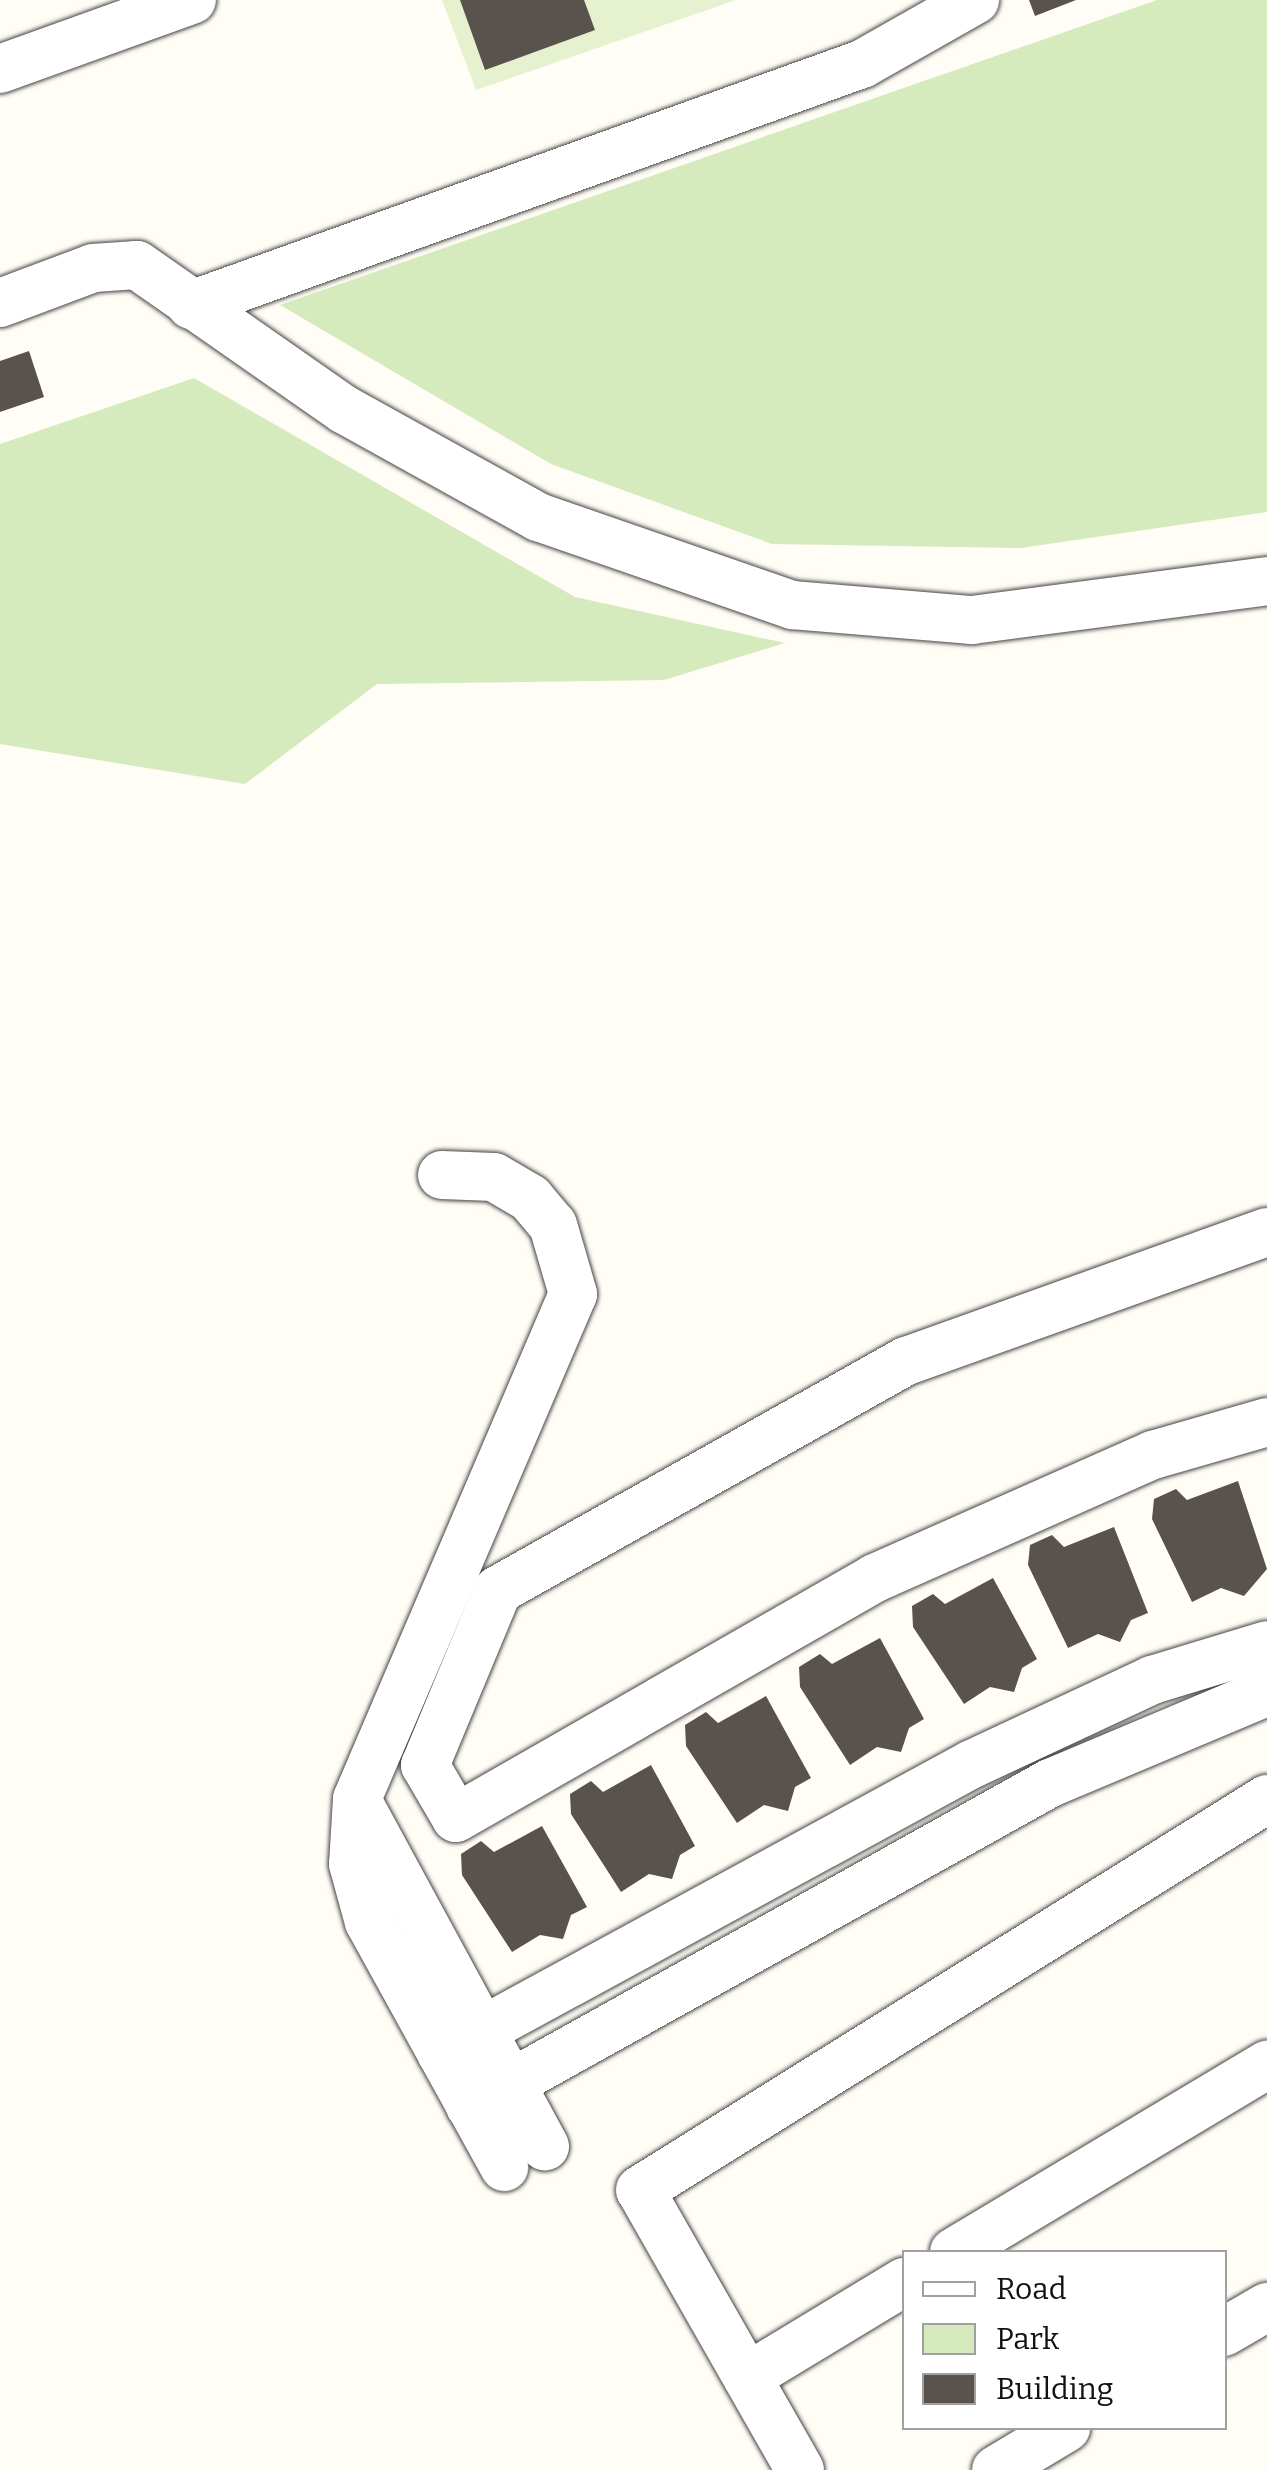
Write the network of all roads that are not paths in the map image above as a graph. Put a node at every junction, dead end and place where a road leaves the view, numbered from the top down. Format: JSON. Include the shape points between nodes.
{"nodes":[{"id":1,"x":192,"y":0,"type":"edge"},
{"id":2,"x":975,"y":0,"type":"edge"},
{"id":3,"x":0,"y":69,"type":"edge"},
{"id":4,"x":0,"y":303,"type":"edge"},
{"id":5,"x":191,"y":305,"type":"junction"},
{"id":6,"x":1267,"y":581,"type":"edge"},
{"id":7,"x":442,"y":1175,"type":"dead end"},
{"id":8,"x":1267,"y":1232,"type":"edge"},
{"id":9,"x":1267,"y":1422,"type":"edge"},
{"id":10,"x":1267,"y":1644,"type":"edge"},
{"id":11,"x":1267,"y":1692,"type":"edge"},
{"id":12,"x":356,"y":1798,"type":"junction"},
{"id":13,"x":1267,"y":1799,"type":"edge"},
{"id":14,"x":482,"y":2031,"type":"junction"},
{"id":15,"x":441,"y":2054,"type":"junction"},
{"id":16,"x":1267,"y":2065,"type":"edge"},
{"id":17,"x":490,"y":2095,"type":"junction"},
{"id":18,"x":525,"y":2157,"type":"dead end"},
{"id":19,"x":957,"y":2250,"type":"edge"},
{"id":20,"x":902,"y":2283,"type":"edge"},
{"id":21,"x":1267,"y":2307,"type":"edge"},
{"id":22,"x":1227,"y":2330,"type":"edge"},
{"id":23,"x":747,"y":2376,"type":"junction"},
{"id":24,"x":1063,"y":2430,"type":"edge"},
{"id":25,"x":800,"y":2470,"type":"edge"},
{"id":26,"x":996,"y":2470,"type":"edge"}],
"edges":[{"from":1,"to":3,"type":"street"},
{"from":2,"to":5,"type":"street","via":[[862,64]]},
{"from":4,"to":5,"type":"street","via":[[93,268],[137,266]]},
{"from":5,"to":6,"type":"street","via":[[345,410],[538,518],[792,605],[972,620]]},
{"from":7,"to":12,"type":"street","via":[[494,1177],[530,1198],[565,1252],[573,1294]]},
{"from":8,"to":9,"type":"street","via":[[906,1361],[498,1590],[426,1765],[456,1818],[996,1518],[1153,1455]]},
{"from":10,"to":14,"type":"street","via":[[1152,1680],[972,1764]]},
{"from":11,"to":17,"type":"street","via":[[1050,1782]]},
{"from":12,"to":14,"type":"street"},
{"from":12,"to":15,"type":"street","via":[[354,1864],[369,1922]]},
{"from":13,"to":23,"type":"street","via":[[640,2190]]},
{"from":14,"to":15,"type":"street"},
{"from":14,"to":17,"type":"street"},
{"from":15,"to":17,"type":"street"},
{"from":16,"to":19,"type":"street"},
{"from":17,"to":18,"type":"street"},
{"from":20,"to":23,"type":"street"},
{"from":21,"to":22,"type":"street"},
{"from":23,"to":25,"type":"street"},
{"from":24,"to":26,"type":"street"}]}
